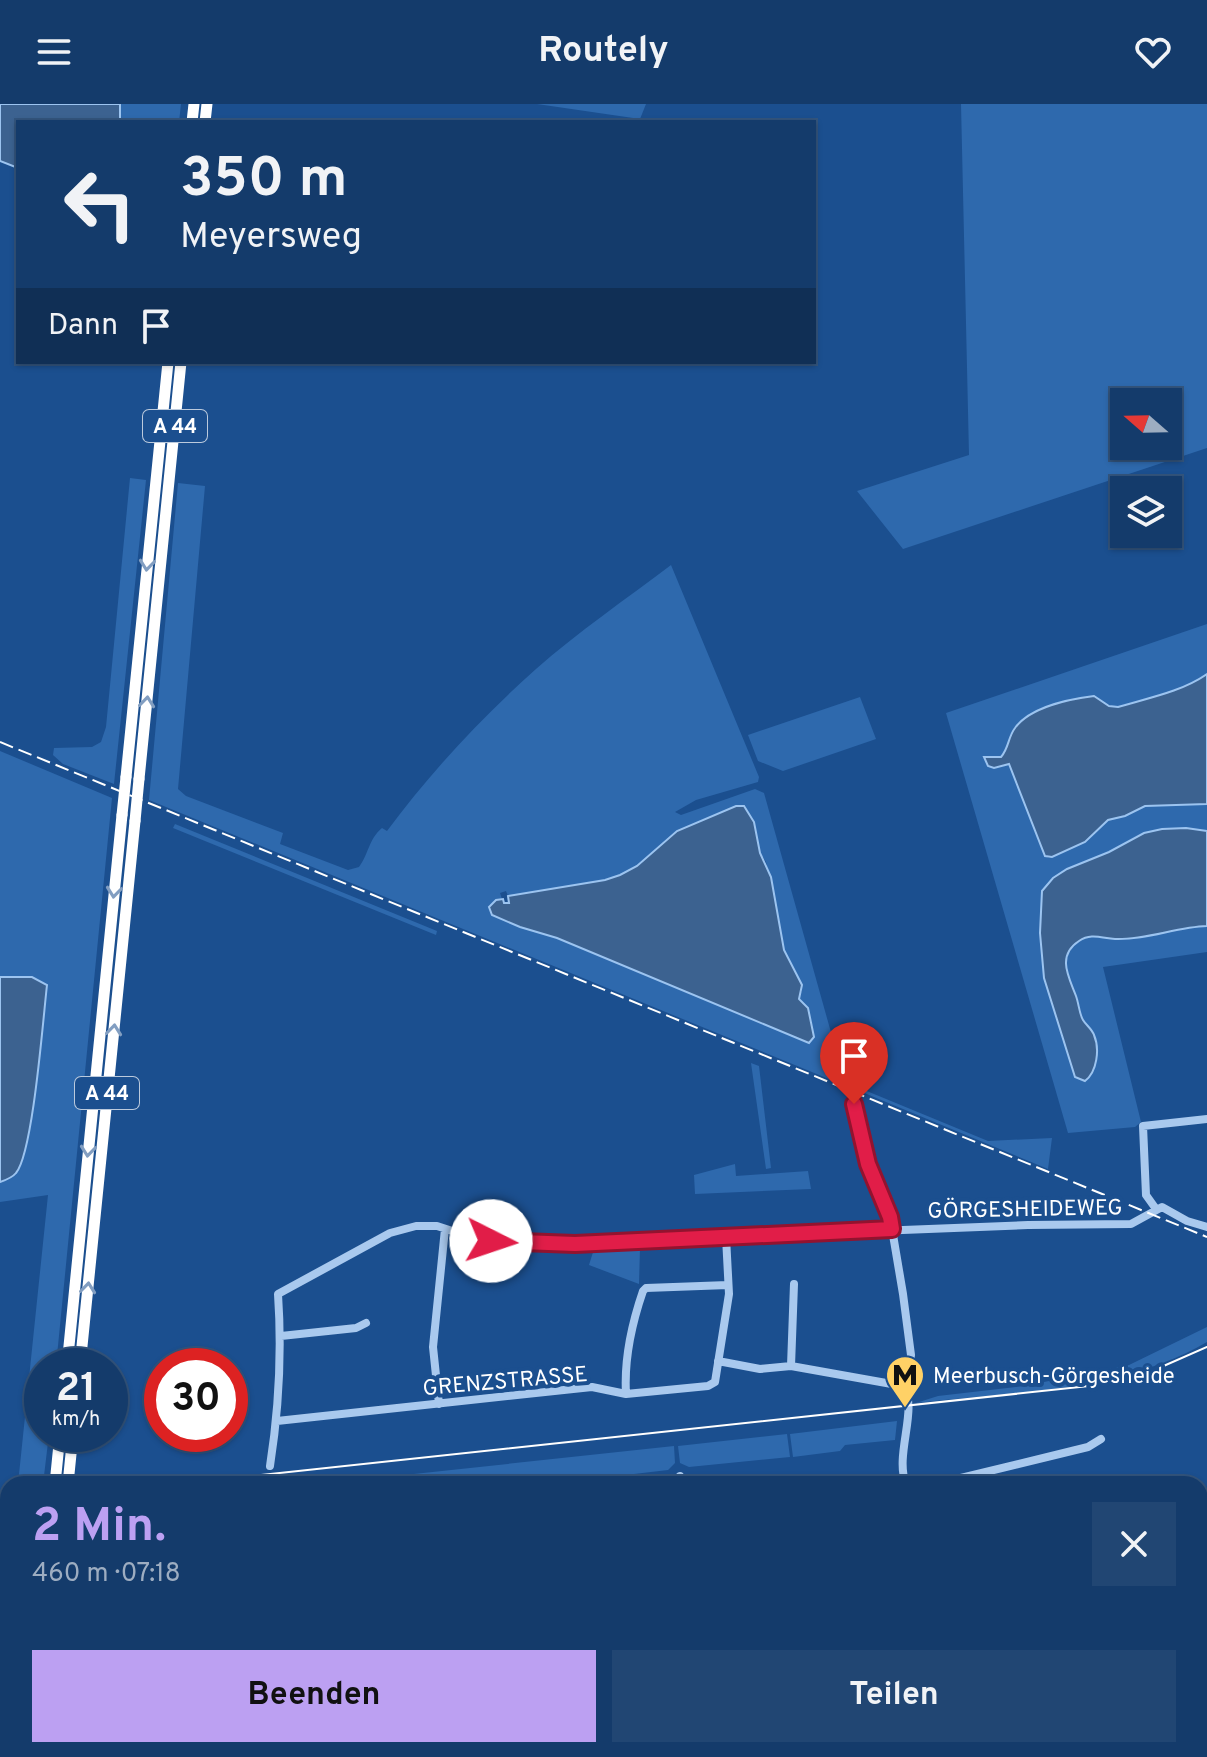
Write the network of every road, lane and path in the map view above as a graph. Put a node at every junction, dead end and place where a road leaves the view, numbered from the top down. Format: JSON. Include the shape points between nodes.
{"nodes":[{"id":1,"x":168,"y":364,"type":"edge"},
{"id":2,"x":181,"y":364,"type":"edge"},
{"id":3,"x":854,"y":1104,"type":"dead end"},
{"id":4,"x":1207,"y":1119,"type":"edge"},
{"id":5,"x":1156,"y":1209,"type":"junction"},
{"id":6,"x":1207,"y":1227,"type":"edge"},
{"id":7,"x":445,"y":1229,"type":"junction"},
{"id":8,"x":892,"y":1229,"type":"junction"},
{"id":9,"x":726,"y":1237,"type":"junction"},
{"id":10,"x":794,"y":1284,"type":"dead end"},
{"id":11,"x":728,"y":1285,"type":"junction"},
{"id":12,"x":366,"y":1323,"type":"dead end"},
{"id":13,"x":281,"y":1336,"type":"junction"},
{"id":14,"x":69,"y":1348,"type":"edge"},
{"id":15,"x":82,"y":1348,"type":"edge"},
{"id":16,"x":718,"y":1361,"type":"junction"},
{"id":17,"x":791,"y":1366,"type":"junction"},
{"id":18,"x":903,"y":1386,"type":"junction"},
{"id":19,"x":626,"y":1394,"type":"junction"},
{"id":20,"x":439,"y":1404,"type":"junction"},
{"id":21,"x":277,"y":1421,"type":"junction"},
{"id":22,"x":1101,"y":1439,"type":"dead end"},
{"id":23,"x":58,"y":1452,"type":"edge"},
{"id":24,"x":71,"y":1452,"type":"edge"},
{"id":25,"x":270,"y":1466,"type":"dead end"},
{"id":26,"x":56,"y":1476,"type":"edge"},
{"id":27,"x":69,"y":1476,"type":"edge"},
{"id":28,"x":904,"y":1476,"type":"edge"},
{"id":29,"x":969,"y":1476,"type":"edge"}],
"edges":[{"from":1,"to":14,"type":"highway","number":"A 44","one_way":true,"bridge":true},
{"from":15,"to":2,"type":"highway","number":"A 44","one_way":true,"bridge":true},
{"from":3,"to":8,"type":"street","via":[[868,1164]]},
{"from":4,"to":5,"type":"street","via":[[1143,1126],[1146,1195]]},
{"from":5,"to":6,"type":"street","via":[[1166,1208]]},
{"from":5,"to":8,"type":"street","name":"GÖRGESHEIDEWEG","via":[[1131,1224]]},
{"from":7,"to":9,"type":"street","name":"GÖRGESHEIDEWEG","via":[[477,1239],[551,1244]]},
{"from":7,"to":13,"type":"street","name":"GÖRGESHEIDEWEG","via":[[416,1226],[390,1233],[278,1294]]},
{"from":7,"to":20,"type":"street","via":[[433,1347]]},
{"from":8,"to":9,"type":"street","name":"GÖRGESHEIDEWEG"},
{"from":8,"to":18,"type":"street","via":[[911,1355]]},
{"from":9,"to":11,"type":"street"},
{"from":10,"to":17,"type":"street"},
{"from":11,"to":16,"type":"street"},
{"from":11,"to":19,"type":"street","via":[[643,1291],[629,1346]]},
{"from":12,"to":13,"type":"street"},
{"from":13,"to":21,"type":"street"},
{"from":16,"to":17,"type":"street","via":[[760,1369]]},
{"from":16,"to":19,"type":"street","name":"GRENZSTRASSE","via":[[715,1382],[708,1386]]},
{"from":17,"to":18,"type":"street"},
{"from":18,"to":28,"type":"street","via":[[908,1398]]},
{"from":19,"to":20,"type":"street","name":"GRENZSTRASSE","via":[[592,1387]]},
{"from":20,"to":21,"type":"street","name":"GRENZSTRASSE"},
{"from":21,"to":25,"type":"street"},
{"from":22,"to":29,"type":"street","via":[[1088,1447]]},
{"from":23,"to":26,"type":"highway"},
{"from":24,"to":27,"type":"highway"}]}
